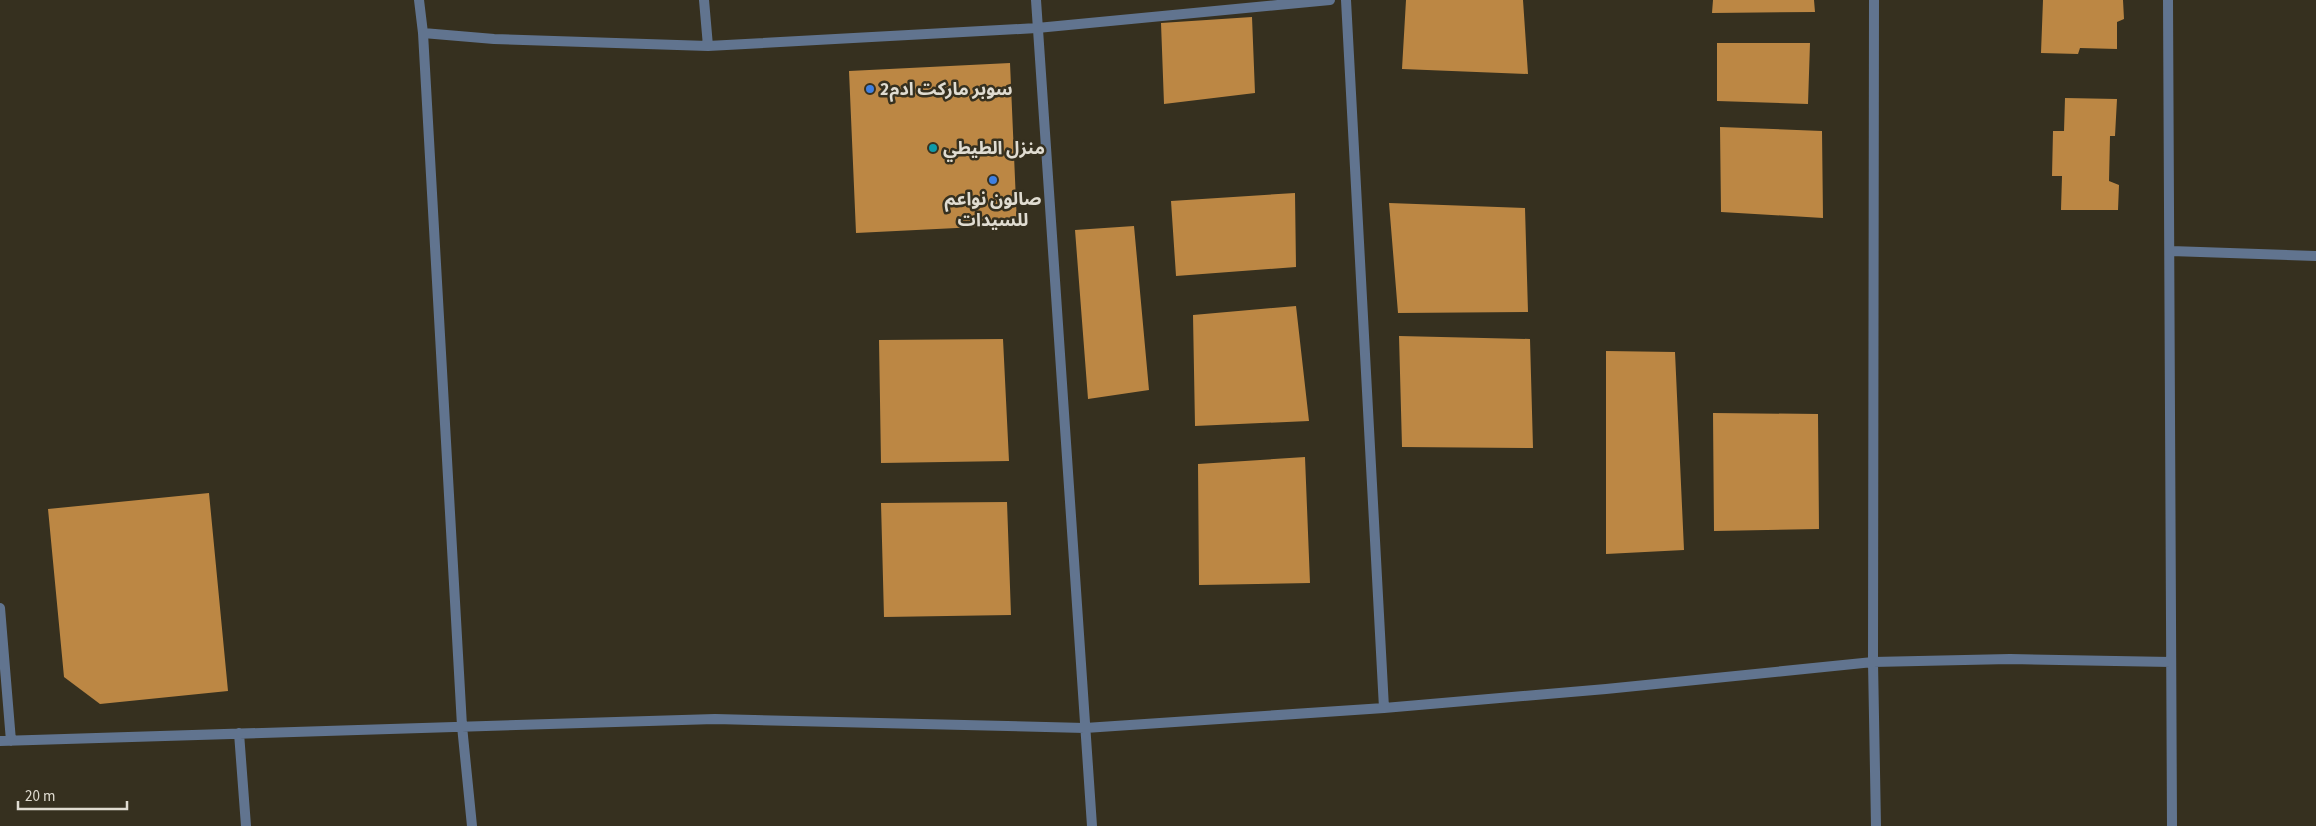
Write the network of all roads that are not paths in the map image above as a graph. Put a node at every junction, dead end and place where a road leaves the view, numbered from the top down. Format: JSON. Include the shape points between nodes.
{"nodes":[{"id":1,"x":419,"y":0,"type":"edge"},
{"id":2,"x":704,"y":0,"type":"edge"},
{"id":3,"x":1036,"y":0,"type":"edge"},
{"id":4,"x":1330,"y":0,"type":"edge"},
{"id":5,"x":1346,"y":0,"type":"edge"},
{"id":6,"x":1874,"y":0,"type":"edge"},
{"id":7,"x":2168,"y":0,"type":"edge"},
{"id":8,"x":1037,"y":28,"type":"junction"},
{"id":9,"x":423,"y":33,"type":"junction"},
{"id":10,"x":708,"y":46,"type":"junction"},
{"id":11,"x":2171,"y":251,"type":"junction"},
{"id":12,"x":2316,"y":256,"type":"edge"},
{"id":13,"x":0,"y":608,"type":"edge"},
{"id":14,"x":1873,"y":662,"type":"junction"},
{"id":15,"x":2171,"y":662,"type":"junction"},
{"id":16,"x":1384,"y":708,"type":"junction"},
{"id":17,"x":462,"y":726,"type":"junction"},
{"id":18,"x":1085,"y":728,"type":"junction"},
{"id":19,"x":239,"y":733,"type":"junction"},
{"id":20,"x":0,"y":741,"type":"edge"},
{"id":21,"x":11,"y":741,"type":"junction"},
{"id":22,"x":246,"y":826,"type":"edge"},
{"id":23,"x":472,"y":826,"type":"edge"},
{"id":24,"x":1092,"y":826,"type":"edge"},
{"id":25,"x":1876,"y":826,"type":"edge"},
{"id":26,"x":2172,"y":826,"type":"edge"}],
"edges":[{"from":1,"to":9,"type":"street"},
{"from":2,"to":10,"type":"street"},
{"from":3,"to":8,"type":"street"},
{"from":4,"to":8,"type":"street"},
{"from":5,"to":16,"type":"street"},
{"from":6,"to":14,"type":"street"},
{"from":7,"to":11,"type":"street"},
{"from":8,"to":10,"type":"street"},
{"from":8,"to":18,"type":"street"},
{"from":9,"to":10,"type":"street","via":[[494,39]]},
{"from":9,"to":17,"type":"street"},
{"from":11,"to":12,"type":"street"},
{"from":11,"to":15,"type":"street"},
{"from":13,"to":21,"type":"street"},
{"from":14,"to":15,"type":"street","via":[[2010,659]]},
{"from":14,"to":16,"type":"street"},
{"from":14,"to":25,"type":"street"},
{"from":15,"to":26,"type":"street"},
{"from":16,"to":18,"type":"street"},
{"from":17,"to":18,"type":"street","via":[[715,719]]},
{"from":17,"to":19,"type":"street"},
{"from":17,"to":23,"type":"street"},
{"from":18,"to":24,"type":"street"},
{"from":19,"to":21,"type":"street"},
{"from":19,"to":22,"type":"street"},
{"from":20,"to":21,"type":"street"}]}
